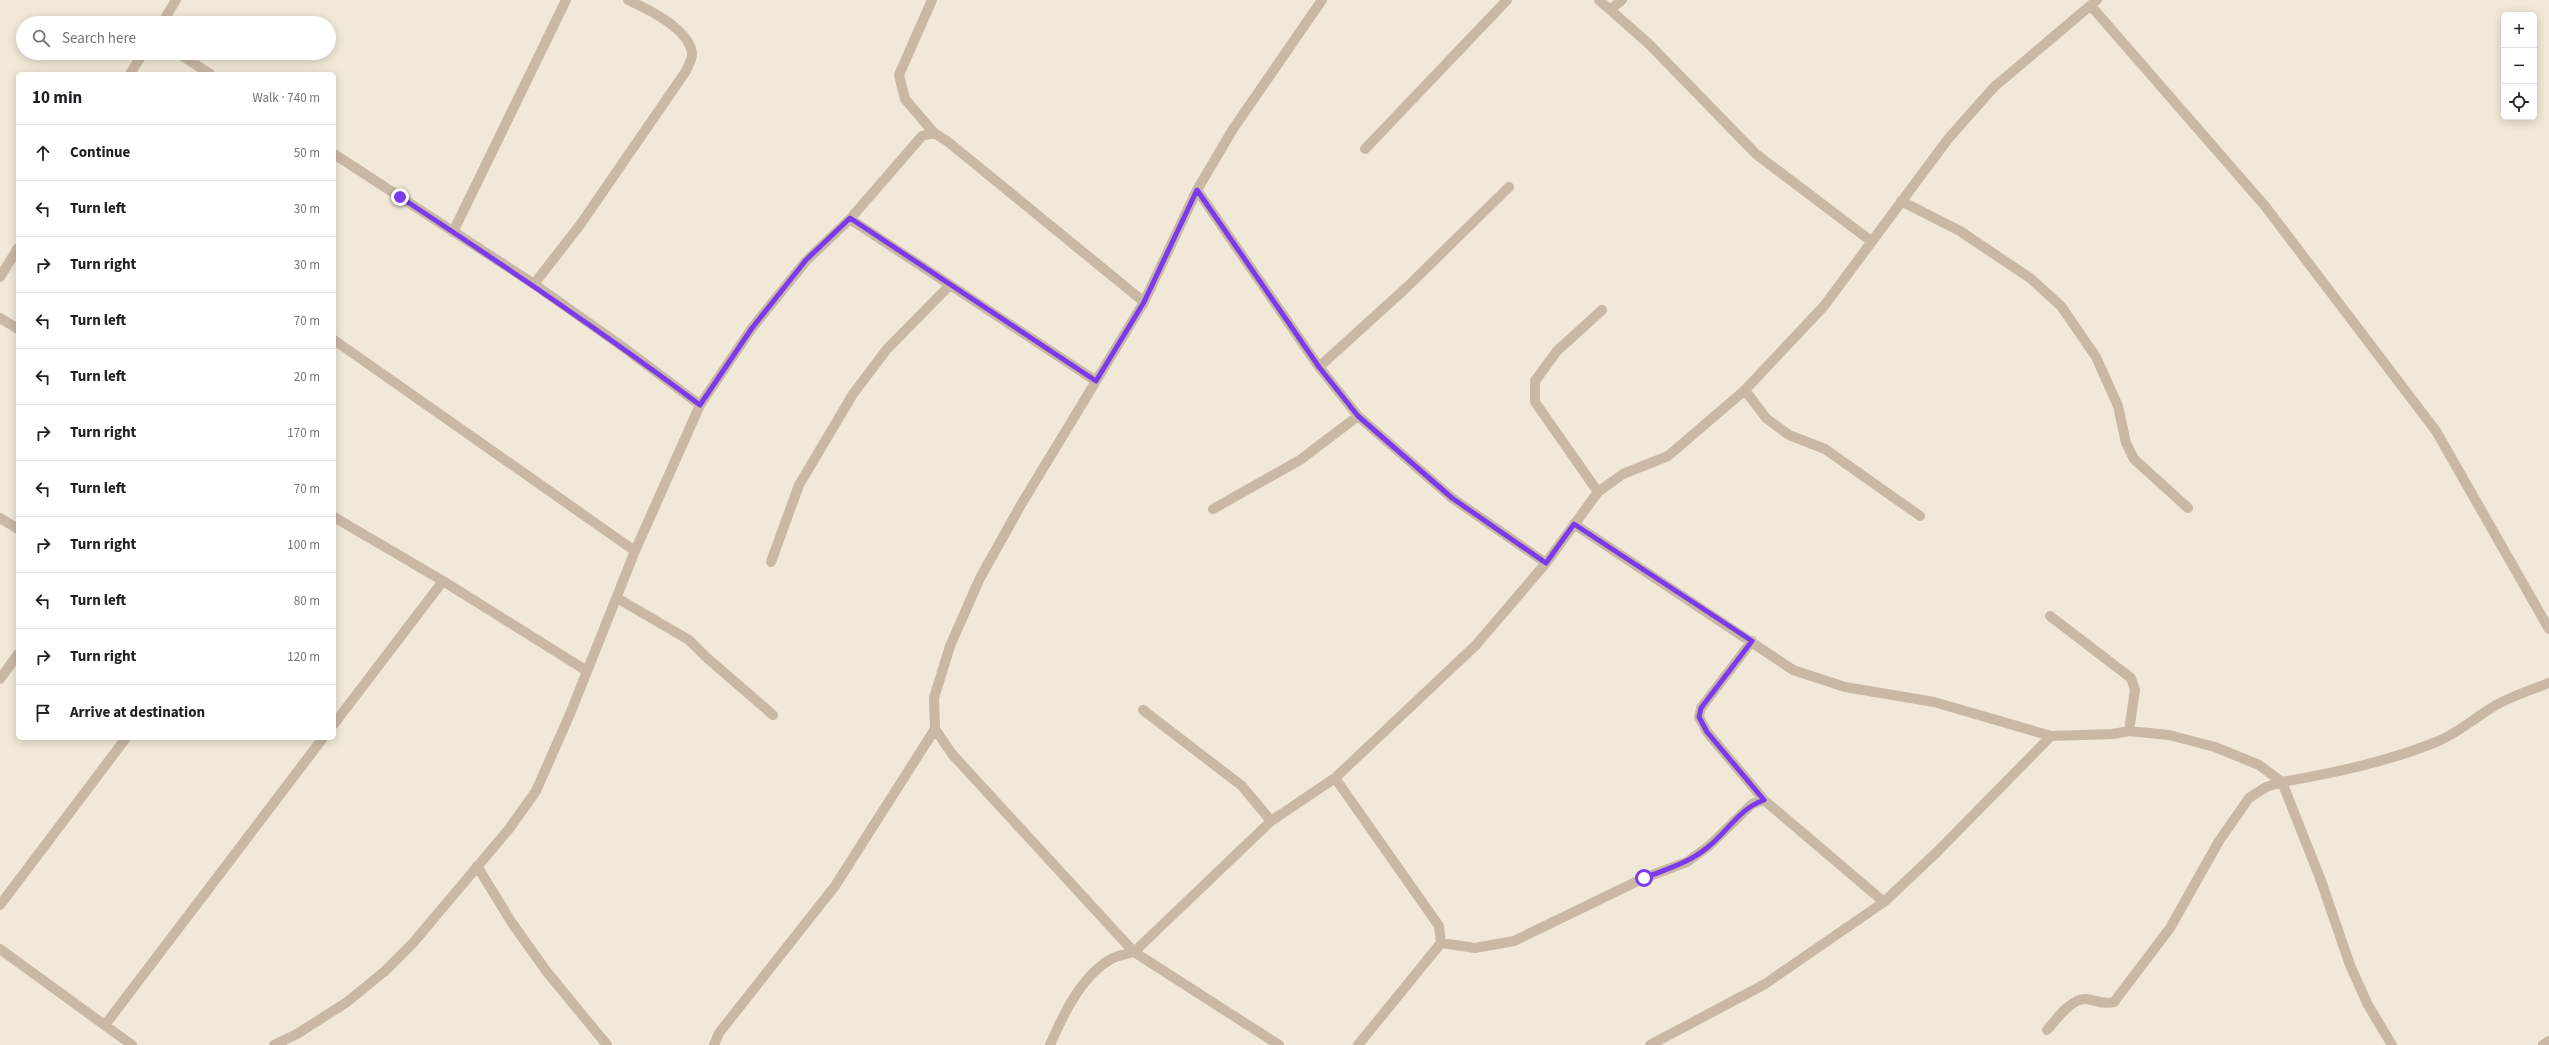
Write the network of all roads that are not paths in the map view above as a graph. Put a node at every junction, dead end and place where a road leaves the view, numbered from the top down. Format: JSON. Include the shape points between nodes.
{"nodes":[{"id":1,"x":176,"y":0,"type":"edge"},
{"id":2,"x":566,"y":0,"type":"edge"},
{"id":3,"x":628,"y":0,"type":"edge"},
{"id":4,"x":932,"y":0,"type":"edge"},
{"id":5,"x":1322,"y":0,"type":"edge"},
{"id":6,"x":1507,"y":0,"type":"edge"},
{"id":7,"x":1599,"y":0,"type":"edge"},
{"id":8,"x":1622,"y":0,"type":"edge"},
{"id":9,"x":2094,"y":3,"type":"edge"},
{"id":10,"x":1611,"y":9,"type":"junction"},
{"id":11,"x":166,"y":16,"type":"edge"},
{"id":12,"x":139,"y":60,"type":"edge"},
{"id":13,"x":189,"y":60,"type":"edge"},
{"id":14,"x":131,"y":72,"type":"edge"},
{"id":15,"x":207,"y":72,"type":"edge"},
{"id":16,"x":934,"y":133,"type":"junction"},
{"id":17,"x":1365,"y":149,"type":"dead end"},
{"id":18,"x":336,"y":155,"type":"edge"},
{"id":19,"x":1509,"y":187,"type":"dead end"},
{"id":20,"x":1197,"y":190,"type":"junction"},
{"id":21,"x":1901,"y":201,"type":"junction"},
{"id":22,"x":850,"y":218,"type":"junction"},
{"id":23,"x":453,"y":232,"type":"junction"},
{"id":24,"x":1871,"y":241,"type":"junction"},
{"id":25,"x":16,"y":251,"type":"edge"},
{"id":26,"x":0,"y":277,"type":"edge"},
{"id":27,"x":534,"y":284,"type":"junction"},
{"id":28,"x":950,"y":285,"type":"junction"},
{"id":29,"x":1144,"y":302,"type":"junction"},
{"id":30,"x":1602,"y":310,"type":"dead end"},
{"id":31,"x":0,"y":318,"type":"edge"},
{"id":32,"x":16,"y":328,"type":"edge"},
{"id":33,"x":336,"y":341,"type":"edge"},
{"id":34,"x":1319,"y":367,"type":"junction"},
{"id":35,"x":1096,"y":381,"type":"junction"},
{"id":36,"x":1744,"y":390,"type":"junction"},
{"id":37,"x":700,"y":405,"type":"junction"},
{"id":38,"x":1358,"y":416,"type":"junction"},
{"id":39,"x":1598,"y":492,"type":"junction"},
{"id":40,"x":2188,"y":508,"type":"dead end"},
{"id":41,"x":1213,"y":509,"type":"dead end"},
{"id":42,"x":1920,"y":516,"type":"dead end"},
{"id":43,"x":0,"y":518,"type":"edge"},
{"id":44,"x":336,"y":518,"type":"edge"},
{"id":45,"x":1574,"y":524,"type":"junction"},
{"id":46,"x":16,"y":528,"type":"edge"},
{"id":47,"x":634,"y":552,"type":"junction"},
{"id":48,"x":771,"y":562,"type":"dead end"},
{"id":49,"x":1546,"y":563,"type":"junction"},
{"id":50,"x":443,"y":581,"type":"junction"},
{"id":51,"x":617,"y":598,"type":"junction"},
{"id":52,"x":2050,"y":616,"type":"dead end"},
{"id":53,"x":2549,"y":629,"type":"edge"},
{"id":54,"x":1752,"y":641,"type":"junction"},
{"id":55,"x":16,"y":657,"type":"edge"},
{"id":56,"x":587,"y":671,"type":"junction"},
{"id":57,"x":0,"y":679,"type":"edge"},
{"id":58,"x":2549,"y":683,"type":"edge"},
{"id":59,"x":1143,"y":710,"type":"dead end"},
{"id":60,"x":773,"y":715,"type":"dead end"},
{"id":61,"x":336,"y":721,"type":"edge"},
{"id":62,"x":935,"y":729,"type":"junction"},
{"id":63,"x":2129,"y":731,"type":"junction"},
{"id":64,"x":2051,"y":736,"type":"junction"},
{"id":65,"x":124,"y":740,"type":"edge"},
{"id":66,"x":321,"y":740,"type":"edge"},
{"id":67,"x":1335,"y":778,"type":"junction"},
{"id":68,"x":2282,"y":782,"type":"junction"},
{"id":69,"x":1764,"y":800,"type":"junction"},
{"id":70,"x":1271,"y":821,"type":"junction"},
{"id":71,"x":477,"y":866,"type":"junction"},
{"id":72,"x":1884,"y":902,"type":"junction"},
{"id":73,"x":0,"y":905,"type":"edge"},
{"id":74,"x":1441,"y":943,"type":"junction"},
{"id":75,"x":0,"y":949,"type":"edge"},
{"id":76,"x":1134,"y":952,"type":"junction"},
{"id":77,"x":105,"y":1025,"type":"junction"},
{"id":78,"x":2047,"y":1030,"type":"dead end"},
{"id":79,"x":2549,"y":1041,"type":"edge"},
{"id":80,"x":132,"y":1045,"type":"edge"},
{"id":81,"x":274,"y":1045,"type":"edge"},
{"id":82,"x":607,"y":1045,"type":"edge"},
{"id":83,"x":714,"y":1045,"type":"edge"},
{"id":84,"x":1050,"y":1045,"type":"edge"},
{"id":85,"x":1279,"y":1045,"type":"edge"},
{"id":86,"x":1358,"y":1045,"type":"edge"},
{"id":87,"x":1650,"y":1045,"type":"edge"},
{"id":88,"x":2392,"y":1045,"type":"edge"},
{"id":89,"x":2543,"y":1045,"type":"edge"}],
"edges":[{"from":1,"to":11,"type":"street"},
{"from":2,"to":23,"type":"street"},
{"from":3,"to":27,"type":"street","via":[[681,31],[693,55],[686,71],[589,212]]},
{"from":4,"to":16,"type":"street","via":[[899,75],[905,99]]},
{"from":5,"to":20,"type":"street","via":[[1233,129]]},
{"from":6,"to":17,"type":"street"},
{"from":7,"to":10,"type":"street"},
{"from":8,"to":10,"type":"street"},
{"from":9,"to":21,"type":"street","via":[[1994,86],[1948,139]]},
{"from":9,"to":53,"type":"street","via":[[2265,206],[2436,431]]},
{"from":10,"to":24,"type":"street","via":[[1649,44],[1756,154]]},
{"from":12,"to":14,"type":"street"},
{"from":13,"to":15,"type":"street"},
{"from":16,"to":22,"type":"street","via":[[922,136]]},
{"from":16,"to":29,"type":"street"},
{"from":18,"to":23,"type":"street"},
{"from":19,"to":34,"type":"street","via":[[1406,288]]},
{"from":20,"to":29,"type":"street"},
{"from":20,"to":34,"type":"street"},
{"from":21,"to":24,"type":"street"},
{"from":21,"to":40,"type":"street","via":[[1960,231],[2030,278],[2061,306],[2096,357],[2118,406],[2126,443],[2134,459]]},
{"from":22,"to":28,"type":"street"},
{"from":22,"to":37,"type":"street","via":[[806,260],[752,328]]},
{"from":23,"to":27,"type":"street"},
{"from":24,"to":36,"type":"street","via":[[1824,306]]},
{"from":25,"to":26,"type":"street"},
{"from":27,"to":37,"type":"street"},
{"from":28,"to":35,"type":"street"},
{"from":28,"to":48,"type":"street","via":[[888,349],[853,394],[799,485]]},
{"from":29,"to":35,"type":"street"},
{"from":30,"to":39,"type":"street","via":[[1557,351],[1535,381],[1535,402]]},
{"from":31,"to":32,"type":"street"},
{"from":33,"to":47,"type":"street"},
{"from":34,"to":38,"type":"street"},
{"from":35,"to":62,"type":"street","via":[[980,578],[950,646],[936,690]]},
{"from":36,"to":39,"type":"street","via":[[1668,456],[1623,474]]},
{"from":36,"to":42,"type":"street","via":[[1766,418],[1789,435],[1825,449]]},
{"from":37,"to":47,"type":"street"},
{"from":38,"to":41,"type":"street","via":[[1300,460]]},
{"from":38,"to":49,"type":"street","via":[[1452,498]]},
{"from":39,"to":45,"type":"street"},
{"from":43,"to":46,"type":"street"},
{"from":44,"to":50,"type":"street"},
{"from":45,"to":49,"type":"street"},
{"from":45,"to":54,"type":"street"},
{"from":47,"to":51,"type":"street"},
{"from":49,"to":67,"type":"street","via":[[1476,645]]},
{"from":50,"to":56,"type":"street"},
{"from":50,"to":61,"type":"street"},
{"from":51,"to":56,"type":"street"},
{"from":51,"to":60,"type":"street","via":[[689,640]]},
{"from":52,"to":63,"type":"street","via":[[2131,678],[2135,690]]},
{"from":54,"to":64,"type":"street","via":[[1793,670],[1845,687],[1934,702]]},
{"from":54,"to":69,"type":"street","via":[[1701,708],[1699,717],[1707,732]]},
{"from":55,"to":57,"type":"street"},
{"from":56,"to":71,"type":"street","via":[[536,791],[509,829]]},
{"from":58,"to":68,"type":"street","via":[[2494,706],[2463,728],[2436,742],[2330,773]]},
{"from":59,"to":70,"type":"street","via":[[1242,786]]},
{"from":62,"to":76,"type":"street","via":[[962,766]]},
{"from":62,"to":83,"type":"street","via":[[835,886],[719,1033]]},
{"from":63,"to":64,"type":"street"},
{"from":63,"to":68,"type":"street","via":[[2169,735],[2215,747],[2259,765]]},
{"from":64,"to":72,"type":"street"},
{"from":65,"to":73,"type":"street"},
{"from":66,"to":77,"type":"street"},
{"from":67,"to":70,"type":"street"},
{"from":67,"to":74,"type":"street","via":[[1428,907],[1440,926]]},
{"from":68,"to":78,"type":"street","via":[[2266,787],[2249,798],[2219,841],[2170,928],[2114,1002],[2102,1004],[2085,999],[2072,1004]]},
{"from":68,"to":88,"type":"street","via":[[2320,878],[2350,965],[2368,1005]]},
{"from":69,"to":72,"type":"street"},
{"from":69,"to":74,"type":"street","via":[[1752,804],[1709,846],[1687,862],[1638,881],[1514,941],[1475,948]]},
{"from":70,"to":76,"type":"street"},
{"from":71,"to":81,"type":"street","via":[[413,943],[385,971],[347,1002],[297,1034]]},
{"from":71,"to":82,"type":"street","via":[[512,923],[547,972]]},
{"from":72,"to":87,"type":"street","via":[[1765,984]]},
{"from":74,"to":86,"type":"street"},
{"from":75,"to":77,"type":"street"},
{"from":76,"to":84,"type":"street","via":[[1113,958],[1097,970],[1062,1017]]},
{"from":76,"to":85,"type":"street"},
{"from":77,"to":80,"type":"street"},
{"from":79,"to":89,"type":"street"}]}
